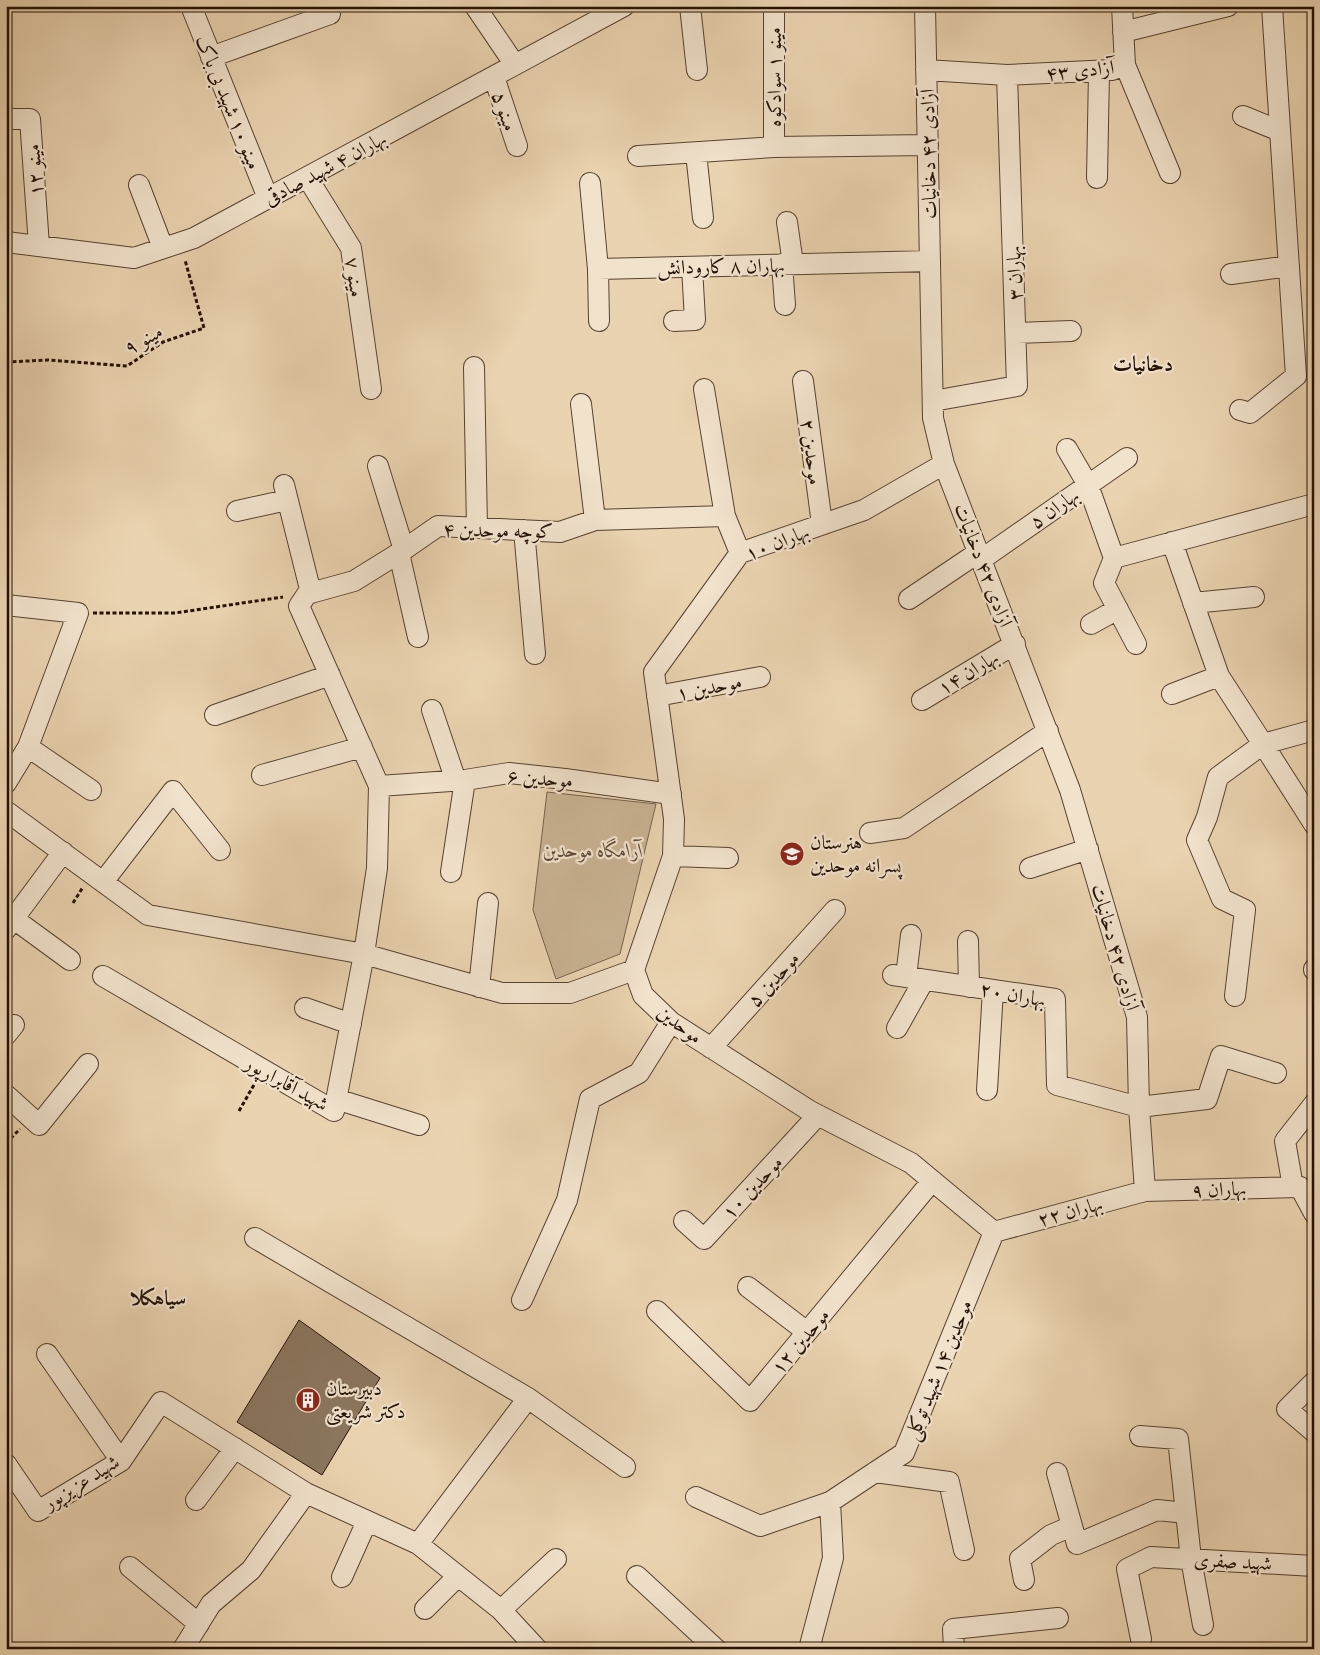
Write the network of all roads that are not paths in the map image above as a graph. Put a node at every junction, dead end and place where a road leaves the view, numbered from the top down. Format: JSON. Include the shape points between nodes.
{"nodes":[{"id":1,"x":191,"y":6,"type":"edge"},
{"id":2,"x":475,"y":6,"type":"edge"},
{"id":3,"x":624,"y":6,"type":"edge"},
{"id":4,"x":690,"y":6,"type":"edge"},
{"id":5,"x":774,"y":6,"type":"edge"},
{"id":6,"x":925,"y":6,"type":"edge"},
{"id":7,"x":1122,"y":6,"type":"edge"},
{"id":8,"x":1228,"y":6,"type":"edge"},
{"id":9,"x":1272,"y":6,"type":"edge"},
{"id":10,"x":330,"y":14,"type":"dead end"},
{"id":11,"x":1123,"y":32,"type":"junction"},
{"id":12,"x":211,"y":57,"type":"junction"},
{"id":13,"x":515,"y":65,"type":"junction"},
{"id":14,"x":1125,"y":65,"type":"junction"},
{"id":15,"x":697,"y":70,"type":"dead end"},
{"id":16,"x":926,"y":70,"type":"junction"},
{"id":17,"x":1099,"y":72,"type":"junction"},
{"id":18,"x":1007,"y":75,"type":"junction"},
{"id":19,"x":494,"y":77,"type":"junction"},
{"id":20,"x":1242,"y":116,"type":"dead end"},
{"id":21,"x":6,"y":118,"type":"edge"},
{"id":22,"x":1280,"y":131,"type":"junction"},
{"id":23,"x":928,"y":145,"type":"junction"},
{"id":24,"x":517,"y":146,"type":"dead end"},
{"id":25,"x":774,"y":147,"type":"junction"},
{"id":26,"x":696,"y":153,"type":"junction"},
{"id":27,"x":638,"y":156,"type":"dead end"},
{"id":28,"x":1170,"y":173,"type":"dead end"},
{"id":29,"x":306,"y":177,"type":"junction"},
{"id":30,"x":1097,"y":178,"type":"dead end"},
{"id":31,"x":590,"y":183,"type":"dead end"},
{"id":32,"x":139,"y":185,"type":"dead end"},
{"id":33,"x":268,"y":198,"type":"junction"},
{"id":34,"x":703,"y":218,"type":"dead end"},
{"id":35,"x":787,"y":222,"type":"dead end"},
{"id":36,"x":6,"y":242,"type":"edge"},
{"id":37,"x":171,"y":245,"type":"junction"},
{"id":38,"x":39,"y":246,"type":"junction"},
{"id":39,"x":930,"y":261,"type":"junction"},
{"id":40,"x":787,"y":264,"type":"junction"},
{"id":41,"x":1289,"y":266,"type":"junction"},
{"id":42,"x":692,"y":267,"type":"junction"},
{"id":43,"x":598,"y":269,"type":"junction"},
{"id":44,"x":1231,"y":274,"type":"dead end"},
{"id":45,"x":785,"y":305,"type":"dead end"},
{"id":46,"x":599,"y":321,"type":"dead end"},
{"id":47,"x":674,"y":321,"type":"dead end"},
{"id":48,"x":1071,"y":331,"type":"dead end"},
{"id":49,"x":1016,"y":333,"type":"junction"},
{"id":50,"x":474,"y":367,"type":"dead end"},
{"id":51,"x":803,"y":381,"type":"dead end"},
{"id":52,"x":371,"y":389,"type":"dead end"},
{"id":53,"x":704,"y":389,"type":"dead end"},
{"id":54,"x":933,"y":401,"type":"junction"},
{"id":55,"x":581,"y":404,"type":"dead end"},
{"id":56,"x":1240,"y":410,"type":"dead end"},
{"id":57,"x":1067,"y":449,"type":"dead end"},
{"id":58,"x":1127,"y":458,"type":"dead end"},
{"id":59,"x":944,"y":464,"type":"junction"},
{"id":60,"x":378,"y":466,"type":"dead end"},
{"id":61,"x":1088,"y":485,"type":"junction"},
{"id":62,"x":1314,"y":504,"type":"edge"},
{"id":63,"x":237,"y":511,"type":"dead end"},
{"id":64,"x":724,"y":516,"type":"junction"},
{"id":65,"x":595,"y":520,"type":"junction"},
{"id":66,"x":822,"y":524,"type":"junction"},
{"id":67,"x":478,"y":528,"type":"junction"},
{"id":68,"x":524,"y":530,"type":"junction"},
{"id":69,"x":1172,"y":542,"type":"junction"},
{"id":70,"x":402,"y":552,"type":"junction"},
{"id":71,"x":740,"y":553,"type":"junction"},
{"id":72,"x":980,"y":555,"type":"junction"},
{"id":73,"x":1114,"y":558,"type":"junction"},
{"id":74,"x":309,"y":594,"type":"junction"},
{"id":75,"x":1254,"y":597,"type":"dead end"},
{"id":76,"x":909,"y":599,"type":"dead end"},
{"id":77,"x":1193,"y":603,"type":"junction"},
{"id":78,"x":6,"y":605,"type":"edge"},
{"id":79,"x":1118,"y":609,"type":"junction"},
{"id":80,"x":1091,"y":624,"type":"dead end"},
{"id":81,"x":418,"y":637,"type":"dead end"},
{"id":82,"x":1015,"y":644,"type":"junction"},
{"id":83,"x":1136,"y":644,"type":"dead end"},
{"id":84,"x":536,"y":654,"type":"dead end"},
{"id":85,"x":330,"y":675,"type":"junction"},
{"id":86,"x":1219,"y":676,"type":"junction"},
{"id":87,"x":760,"y":677,"type":"dead end"},
{"id":88,"x":1172,"y":694,"type":"dead end"},
{"id":89,"x":657,"y":696,"type":"junction"},
{"id":90,"x":922,"y":700,"type":"dead end"},
{"id":91,"x":432,"y":710,"type":"dead end"},
{"id":92,"x":215,"y":715,"type":"dead end"},
{"id":93,"x":1314,"y":730,"type":"edge"},
{"id":94,"x":1048,"y":731,"type":"junction"},
{"id":95,"x":1263,"y":744,"type":"junction"},
{"id":96,"x":28,"y":747,"type":"junction"},
{"id":97,"x":362,"y":747,"type":"junction"},
{"id":98,"x":262,"y":775,"type":"dead end"},
{"id":99,"x":460,"y":780,"type":"junction"},
{"id":100,"x":6,"y":783,"type":"edge"},
{"id":101,"x":379,"y":786,"type":"junction"},
{"id":102,"x":91,"y":790,"type":"dead end"},
{"id":103,"x":671,"y":794,"type":"junction"},
{"id":104,"x":6,"y":811,"type":"edge"},
{"id":105,"x":1314,"y":824,"type":"edge"},
{"id":106,"x":870,"y":833,"type":"dead end"},
{"id":107,"x":220,"y":850,"type":"dead end"},
{"id":108,"x":1088,"y":850,"type":"junction"},
{"id":109,"x":63,"y":852,"type":"junction"},
{"id":110,"x":673,"y":856,"type":"junction"},
{"id":111,"x":728,"y":858,"type":"dead end"},
{"id":112,"x":1030,"y":868,"type":"dead end"},
{"id":113,"x":451,"y":872,"type":"dead end"},
{"id":114,"x":103,"y":882,"type":"junction"},
{"id":115,"x":488,"y":903,"type":"dead end"},
{"id":116,"x":835,"y":910,"type":"dead end"},
{"id":117,"x":10,"y":924,"type":"edge"},
{"id":118,"x":910,"y":935,"type":"dead end"},
{"id":119,"x":968,"y":941,"type":"dead end"},
{"id":120,"x":364,"y":954,"type":"junction"},
{"id":121,"x":70,"y":960,"type":"dead end"},
{"id":122,"x":634,"y":970,"type":"junction"},
{"id":123,"x":103,"y":976,"type":"dead end"},
{"id":124,"x":908,"y":978,"type":"junction"},
{"id":125,"x":478,"y":986,"type":"junction"},
{"id":126,"x":969,"y":987,"type":"junction"},
{"id":127,"x":993,"y":990,"type":"junction"},
{"id":128,"x":1235,"y":996,"type":"dead end"},
{"id":129,"x":305,"y":1008,"type":"dead end"},
{"id":130,"x":671,"y":1022,"type":"junction"},
{"id":131,"x":350,"y":1024,"type":"junction"},
{"id":132,"x":897,"y":1028,"type":"dead end"},
{"id":133,"x":711,"y":1048,"type":"junction"},
{"id":134,"x":88,"y":1064,"type":"dead end"},
{"id":135,"x":1276,"y":1073,"type":"dead end"},
{"id":136,"x":987,"y":1090,"type":"dead end"},
{"id":137,"x":6,"y":1094,"type":"edge"},
{"id":138,"x":336,"y":1099,"type":"junction"},
{"id":139,"x":1314,"y":1104,"type":"edge"},
{"id":140,"x":1138,"y":1107,"type":"junction"},
{"id":141,"x":818,"y":1115,"type":"junction"},
{"id":142,"x":419,"y":1125,"type":"dead end"},
{"id":143,"x":932,"y":1181,"type":"junction"},
{"id":144,"x":1293,"y":1187,"type":"junction"},
{"id":145,"x":1145,"y":1191,"type":"junction"},
{"id":146,"x":1314,"y":1212,"type":"edge"},
{"id":147,"x":684,"y":1221,"type":"dead end"},
{"id":148,"x":994,"y":1232,"type":"junction"},
{"id":149,"x":255,"y":1238,"type":"dead end"},
{"id":150,"x":748,"y":1287,"type":"dead end"},
{"id":151,"x":522,"y":1300,"type":"dead end"},
{"id":152,"x":657,"y":1311,"type":"dead end"},
{"id":153,"x":807,"y":1332,"type":"junction"},
{"id":154,"x":47,"y":1354,"type":"dead end"},
{"id":155,"x":1314,"y":1382,"type":"edge"},
{"id":156,"x":528,"y":1398,"type":"junction"},
{"id":157,"x":1314,"y":1432,"type":"edge"},
{"id":158,"x":1140,"y":1436,"type":"dead end"},
{"id":159,"x":235,"y":1448,"type":"junction"},
{"id":160,"x":121,"y":1460,"type":"junction"},
{"id":161,"x":6,"y":1464,"type":"edge"},
{"id":162,"x":625,"y":1467,"type":"dead end"},
{"id":163,"x":876,"y":1472,"type":"junction"},
{"id":164,"x":1057,"y":1473,"type":"dead end"},
{"id":165,"x":306,"y":1492,"type":"junction"},
{"id":166,"x":696,"y":1497,"type":"dead end"},
{"id":167,"x":196,"y":1500,"type":"dead end"},
{"id":168,"x":830,"y":1502,"type":"junction"},
{"id":169,"x":1186,"y":1513,"type":"junction"},
{"id":170,"x":367,"y":1521,"type":"junction"},
{"id":171,"x":1072,"y":1526,"type":"junction"},
{"id":172,"x":418,"y":1544,"type":"junction"},
{"id":173,"x":964,"y":1550,"type":"dead end"},
{"id":174,"x":556,"y":1559,"type":"dead end"},
{"id":175,"x":1191,"y":1559,"type":"junction"},
{"id":176,"x":1314,"y":1566,"type":"edge"},
{"id":177,"x":130,"y":1567,"type":"dead end"},
{"id":178,"x":458,"y":1576,"type":"junction"},
{"id":179,"x":637,"y":1576,"type":"dead end"},
{"id":180,"x":342,"y":1577,"type":"dead end"},
{"id":181,"x":1024,"y":1580,"type":"dead end"},
{"id":182,"x":425,"y":1608,"type":"dead end"},
{"id":183,"x":501,"y":1610,"type":"junction"},
{"id":184,"x":1058,"y":1618,"type":"dead end"},
{"id":185,"x":198,"y":1624,"type":"junction"},
{"id":186,"x":1203,"y":1625,"type":"dead end"},
{"id":187,"x":1141,"y":1638,"type":"dead end"},
{"id":188,"x":183,"y":1649,"type":"edge"},
{"id":189,"x":537,"y":1649,"type":"edge"},
{"id":190,"x":716,"y":1649,"type":"edge"},
{"id":191,"x":809,"y":1649,"type":"edge"},
{"id":192,"x":954,"y":1649,"type":"edge"}],
"edges":[{"from":1,"to":12,"type":"street","name":"مینو ۱۰ شهید بی باک"},
{"from":2,"to":13,"type":"street"},
{"from":3,"to":13,"type":"street","name":"بهاران ۴ شهید صادقی"},
{"from":4,"to":15,"type":"street"},
{"from":5,"to":25,"type":"street","name":"مینو ۱ سوادکوه"},
{"from":6,"to":16,"type":"street","name":"آزادی ۴۲ دخانیات"},
{"from":7,"to":11,"type":"street","name":"آزادی ۴۳"},
{"from":8,"to":11,"type":"street"},
{"from":9,"to":22,"type":"street"},
{"from":10,"to":12,"type":"street"},
{"from":11,"to":14,"type":"street","name":"آزادی ۴۳"},
{"from":12,"to":33,"type":"street","name":"مینو ۱۰ شهید بی باک"},
{"from":13,"to":19,"type":"street","name":"بهاران ۴ شهید صادقی"},
{"from":14,"to":17,"type":"street","name":"آزادی ۴۳"},
{"from":14,"to":28,"type":"street"},
{"from":16,"to":18,"type":"street","name":"آزادی ۴۳"},
{"from":16,"to":23,"type":"street","name":"آزادی ۴۲ دخانیات"},
{"from":17,"to":18,"type":"street","name":"آزادی ۴۳"},
{"from":17,"to":30,"type":"street"},
{"from":18,"to":49,"type":"street","name":"بهاران ۳"},
{"from":19,"to":24,"type":"street","name":"مینو ۵"},
{"from":19,"to":29,"type":"street","name":"بهاران ۴ شهید صادقی"},
{"from":20,"to":22,"type":"street"},
{"from":21,"to":38,"type":"street","name":"مینو ۱۲","via":[[30,119]]},
{"from":22,"to":41,"type":"street"},
{"from":23,"to":25,"type":"street"},
{"from":23,"to":39,"type":"street","name":"آزادی ۴۲ دخانیات"},
{"from":25,"to":26,"type":"street"},
{"from":26,"to":27,"type":"street"},
{"from":26,"to":34,"type":"street"},
{"from":29,"to":33,"type":"street","name":"بهاران ۴ شهید صادقی"},
{"from":29,"to":52,"type":"street","name":"مینو ۷","via":[[350,248]]},
{"from":31,"to":43,"type":"street"},
{"from":32,"to":37,"type":"street"},
{"from":33,"to":37,"type":"street","name":"بهاران ۴ شهید صادقی","via":[[194,238]]},
{"from":35,"to":40,"type":"street"},
{"from":36,"to":38,"type":"street","name":"بهاران ۴ شهید صادقی"},
{"from":37,"to":38,"type":"street","name":"بهاران ۴ شهید صادقی","via":[[134,258]]},
{"from":39,"to":40,"type":"street","name":"بهاران ۸ کارودانش"},
{"from":39,"to":54,"type":"street","name":"آزادی ۴۲ دخانیات"},
{"from":40,"to":42,"type":"street","name":"بهاران ۸ کارودانش"},
{"from":40,"to":45,"type":"street"},
{"from":41,"to":44,"type":"street"},
{"from":41,"to":56,"type":"street","via":[[1296,376],[1250,413]]},
{"from":42,"to":43,"type":"street","name":"بهاران ۸ کارودانش"},
{"from":42,"to":47,"type":"street","via":[[695,320]]},
{"from":43,"to":46,"type":"street"},
{"from":48,"to":49,"type":"street"},
{"from":49,"to":54,"type":"street","name":"بهاران ۳","via":[[1017,386]]},
{"from":50,"to":67,"type":"street"},
{"from":51,"to":66,"type":"street","name":"موحدین ۲"},
{"from":53,"to":64,"type":"street"},
{"from":54,"to":59,"type":"street","name":"آزادی ۴۲ دخانیات","via":[[933,418]]},
{"from":55,"to":65,"type":"street"},
{"from":57,"to":61,"type":"street"},
{"from":58,"to":61,"type":"street","name":"بهاران ۵"},
{"from":59,"to":66,"type":"street","name":"بهاران ۱۰","via":[[864,510]]},
{"from":59,"to":72,"type":"street","name":"آزادی ۴۲ دخانیات"},
{"from":60,"to":70,"type":"street"},
{"from":61,"to":72,"type":"street","name":"بهاران ۵"},
{"from":61,"to":73,"type":"street"},
{"from":62,"to":69,"type":"street"},
{"from":63,"to":74,"type":"street","via":[[286,493]]},
{"from":64,"to":65,"type":"street","name":"کوچه موحدین ۴"},
{"from":64,"to":71,"type":"street"},
{"from":65,"to":68,"type":"street","name":"کوچه موحدین ۴","via":[[560,532]]},
{"from":66,"to":71,"type":"street","name":"بهاران ۱۰"},
{"from":67,"to":68,"type":"street","name":"کوچه موحدین ۴"},
{"from":67,"to":70,"type":"street","name":"کوچه موحدین ۴","via":[[438,526]]},
{"from":68,"to":84,"type":"street"},
{"from":69,"to":73,"type":"street"},
{"from":69,"to":77,"type":"street"},
{"from":70,"to":74,"type":"street","name":"کوچه موحدین ۴","via":[[354,581]]},
{"from":70,"to":81,"type":"street"},
{"from":71,"to":89,"type":"street","name":"بهاران ۱۰","via":[[654,672]]},
{"from":72,"to":76,"type":"street","name":"بهاران ۵"},
{"from":72,"to":82,"type":"street","name":"آزادی ۴۲ دخانیات"},
{"from":73,"to":79,"type":"street","via":[[1104,583]]},
{"from":74,"to":85,"type":"street","via":[[300,606]]},
{"from":75,"to":77,"type":"street"},
{"from":77,"to":86,"type":"street"},
{"from":78,"to":96,"type":"street","via":[[78,614]]},
{"from":79,"to":80,"type":"street"},
{"from":79,"to":83,"type":"street"},
{"from":82,"to":90,"type":"street","name":"بهاران ۱۴"},
{"from":82,"to":94,"type":"street","name":"آزادی ۴۲ دخانیات"},
{"from":85,"to":92,"type":"street"},
{"from":85,"to":97,"type":"street"},
{"from":86,"to":88,"type":"street"},
{"from":86,"to":95,"type":"street"},
{"from":87,"to":89,"type":"street","name":"موحدین ۱"},
{"from":89,"to":103,"type":"street"},
{"from":91,"to":99,"type":"street"},
{"from":93,"to":95,"type":"street"},
{"from":94,"to":106,"type":"street","via":[[904,828]]},
{"from":94,"to":108,"type":"street","name":"آزادی ۴۲ دخانیات"},
{"from":95,"to":105,"type":"street"},
{"from":95,"to":128,"type":"street","via":[[1218,777],[1197,840],[1222,899],[1245,910]]},
{"from":96,"to":100,"type":"street"},
{"from":96,"to":102,"type":"street"},
{"from":97,"to":98,"type":"street"},
{"from":97,"to":101,"type":"street"},
{"from":99,"to":101,"type":"street","name":"موحدین ۶"},
{"from":99,"to":103,"type":"street","name":"موحدین ۶","via":[[509,773]]},
{"from":99,"to":113,"type":"street"},
{"from":101,"to":120,"type":"street","name":"شهید آقابرارپور","via":[[377,868]]},
{"from":103,"to":110,"type":"street"},
{"from":104,"to":109,"type":"street"},
{"from":107,"to":114,"type":"street","via":[[173,791]]},
{"from":108,"to":112,"type":"street"},
{"from":108,"to":140,"type":"street","name":"آزادی ۴۲ دخانیات","via":[[1137,1017]]},
{"from":109,"to":114,"type":"street"},
{"from":109,"to":117,"type":"street"},
{"from":110,"to":111,"type":"street"},
{"from":110,"to":122,"type":"street"},
{"from":114,"to":120,"type":"street","via":[[148,915]]},
{"from":115,"to":125,"type":"street"},
{"from":116,"to":133,"type":"street","name":"موحدین ۵"},
{"from":117,"to":121,"type":"street"},
{"from":118,"to":124,"type":"street"},
{"from":119,"to":126,"type":"street"},
{"from":120,"to":125,"type":"street"},
{"from":120,"to":131,"type":"street","name":"شهید آقابرارپور"},
{"from":122,"to":125,"type":"street","via":[[570,993],[502,993]]},
{"from":122,"to":130,"type":"street","name":"موحدین","via":[[644,995]]},
{"from":123,"to":138,"type":"street","name":"شهید آقابرارپور","via":[[334,1111]]},
{"from":124,"to":126,"type":"street","name":"بهاران ۲۰"},
{"from":124,"to":132,"type":"street"},
{"from":126,"to":127,"type":"street","name":"بهاران ۲۰"},
{"from":127,"to":136,"type":"street"},
{"from":127,"to":140,"type":"street","name":"بهاران ۲۰","via":[[1055,999],[1057,1085]]},
{"from":129,"to":131,"type":"street"},
{"from":130,"to":133,"type":"street","name":"موحدین"},
{"from":130,"to":151,"type":"street","via":[[639,1073],[590,1100],[567,1200]]},
{"from":131,"to":138,"type":"street","name":"شهید آقابرارپور"},
{"from":133,"to":141,"type":"street","name":"موحدین"},
{"from":134,"to":137,"type":"street","via":[[39,1125]]},
{"from":135,"to":140,"type":"street","via":[[1221,1056],[1207,1100]]},
{"from":138,"to":142,"type":"street"},
{"from":139,"to":144,"type":"street","via":[[1285,1141]]},
{"from":140,"to":145,"type":"street","name":"آزادی ۴۲ دخانیات"},
{"from":141,"to":143,"type":"street","name":"موحدین","via":[[911,1163]]},
{"from":141,"to":147,"type":"street","name":"موحدین ۱۰","via":[[704,1239]]},
{"from":143,"to":148,"type":"street","name":"موحدین"},
{"from":143,"to":153,"type":"street","name":"موحدین ۱۲"},
{"from":144,"to":145,"type":"street","name":"بهاران ۹"},
{"from":144,"to":146,"type":"street","via":[[1300,1186]]},
{"from":145,"to":148,"type":"street","name":"بهاران ۲۲"},
{"from":148,"to":163,"type":"street","name":"موحدین ۱۴ شهید توکلی","via":[[904,1453]]},
{"from":149,"to":156,"type":"street"},
{"from":150,"to":153,"type":"street"},
{"from":152,"to":153,"type":"street","name":"موحدین ۱۲","via":[[750,1401]]},
{"from":154,"to":160,"type":"street"},
{"from":155,"to":157,"type":"street","via":[[1288,1409]]},
{"from":156,"to":162,"type":"street"},
{"from":156,"to":172,"type":"street"},
{"from":158,"to":169,"type":"street","via":[[1178,1439]]},
{"from":159,"to":160,"type":"street","name":"شهید عزیزپور","via":[[161,1402]]},
{"from":159,"to":165,"type":"street","name":"شهید عزیزپور"},
{"from":159,"to":167,"type":"street"},
{"from":160,"to":161,"type":"street","name":"شهید عزیزپور","via":[[38,1511]]},
{"from":163,"to":168,"type":"street","name":"موحدین ۱۴ شهید توکلی"},
{"from":163,"to":173,"type":"street","via":[[949,1482]]},
{"from":164,"to":171,"type":"street"},
{"from":165,"to":170,"type":"street","name":"شهید عزیزپور"},
{"from":165,"to":185,"type":"street","via":[[251,1570],[210,1604]]},
{"from":166,"to":168,"type":"street","name":"موحدین ۱۴ شهید توکلی","via":[[760,1526]]},
{"from":168,"to":191,"type":"street","via":[[833,1558]]},
{"from":169,"to":171,"type":"street","via":[[1157,1510],[1077,1544]]},
{"from":169,"to":175,"type":"street"},
{"from":170,"to":172,"type":"street","name":"شهید عزیزپور"},
{"from":170,"to":180,"type":"street"},
{"from":171,"to":181,"type":"street","via":[[1051,1535],[1020,1559]]},
{"from":172,"to":178,"type":"street","name":"شهید عزیزپور"},
{"from":174,"to":183,"type":"street"},
{"from":175,"to":176,"type":"street","name":"شهید صفری"},
{"from":175,"to":186,"type":"street"},
{"from":175,"to":187,"type":"street","name":"شهید صفری","via":[[1152,1557],[1127,1569]]},
{"from":177,"to":185,"type":"street"},
{"from":178,"to":182,"type":"street"},
{"from":178,"to":183,"type":"street","name":"شهید عزیزپور"},
{"from":179,"to":190,"type":"street"},
{"from":183,"to":189,"type":"street","name":"شهید عزیزپور"},
{"from":184,"to":192,"type":"street","via":[[953,1629]]},
{"from":185,"to":188,"type":"street"}]}
